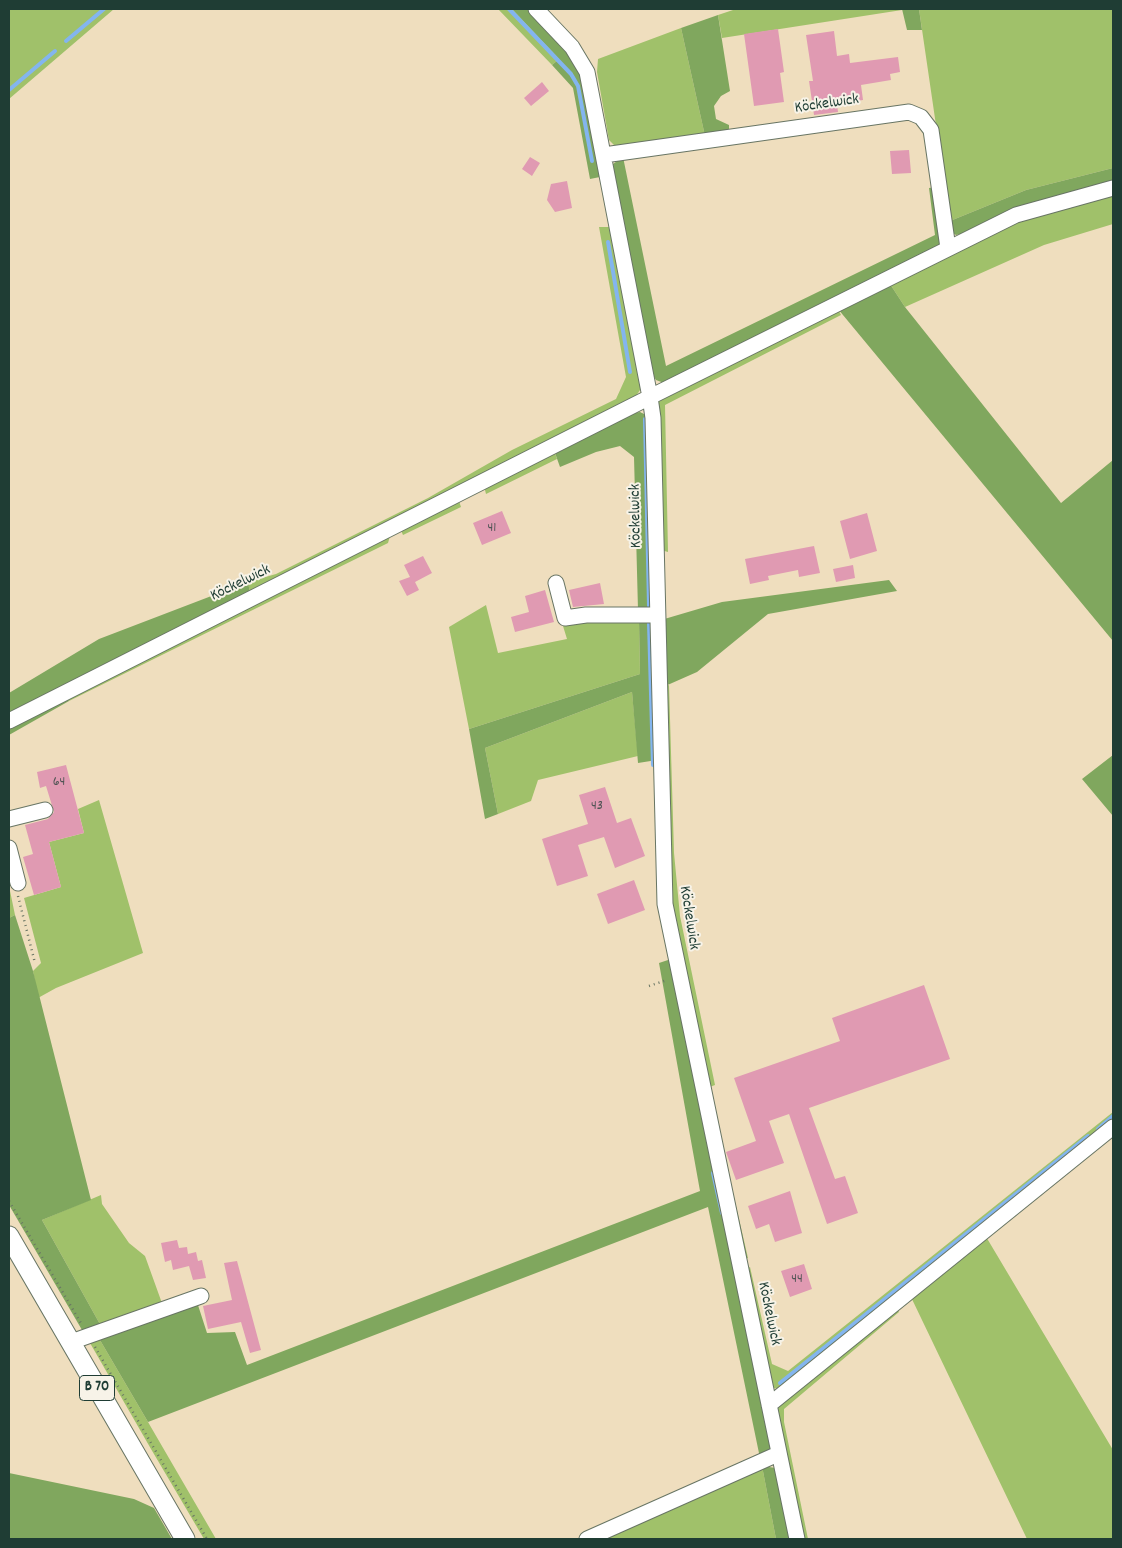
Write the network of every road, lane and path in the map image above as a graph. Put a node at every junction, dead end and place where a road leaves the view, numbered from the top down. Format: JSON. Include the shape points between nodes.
{"nodes":[{"id":1,"x":536,"y":9,"type":"edge"},
{"id":2,"x":604,"y":155,"type":"junction"},
{"id":3,"x":1113,"y":188,"type":"edge"},
{"id":4,"x":948,"y":248,"type":"junction"},
{"id":5,"x":650,"y":397,"type":"junction"},
{"id":6,"x":556,"y":582,"type":"dead end"},
{"id":7,"x":656,"y":615,"type":"junction"},
{"id":8,"x":9,"y":721,"type":"edge"},
{"id":9,"x":44,"y":810,"type":"dead end"},
{"id":10,"x":9,"y":819,"type":"edge"},
{"id":11,"x":9,"y":848,"type":"edge"},
{"id":12,"x":18,"y":883,"type":"joint"},
{"id":13,"x":36,"y":963,"type":"dead end"},
{"id":14,"x":680,"y":976,"type":"junction"},
{"id":15,"x":649,"y":986,"type":"dead end"},
{"id":16,"x":1113,"y":1127,"type":"edge"},
{"id":17,"x":9,"y":1201,"type":"edge"},
{"id":18,"x":9,"y":1236,"type":"edge"},
{"id":19,"x":201,"y":1296,"type":"dead end"},
{"id":20,"x":88,"y":1335,"type":"junction"},
{"id":21,"x":71,"y":1342,"type":"junction"},
{"id":22,"x":769,"y":1404,"type":"junction"},
{"id":23,"x":778,"y":1454,"type":"junction"},
{"id":24,"x":185,"y":1539,"type":"edge"},
{"id":25,"x":206,"y":1539,"type":"edge"},
{"id":26,"x":587,"y":1539,"type":"edge"},
{"id":27,"x":797,"y":1539,"type":"edge"}],
"edges":[{"from":1,"to":2,"type":"street","name":"Köckelwick","via":[[583,62]]},
{"from":2,"to":4,"type":"street","name":"Köckelwick","via":[[909,112],[921,117],[931,130]]},
{"from":2,"to":5,"type":"street","name":"Köckelwick"},
{"from":3,"to":4,"type":"street","name":"Köckelwick","via":[[1016,215]]},
{"from":4,"to":5,"type":"street","name":"Köckelwick"},
{"from":5,"to":7,"type":"street","name":"Köckelwick"},
{"from":5,"to":8,"type":"street","name":"Köckelwick"},
{"from":6,"to":7,"type":"street","via":[[565,618]]},
{"from":7,"to":14,"type":"street","name":"Köckelwick","via":[[665,904]]},
{"from":9,"to":10,"type":"street"},
{"from":11,"to":12,"type":"street"},
{"from":12,"to":13,"type":"path","via":[[18,897]]},
{"from":14,"to":15,"type":"path"},
{"from":14,"to":22,"type":"street","name":"Köckelwick"},
{"from":16,"to":22,"type":"street"},
{"from":17,"to":20,"type":"path"},
{"from":18,"to":21,"type":"main road","number":"B 70"},
{"from":19,"to":20,"type":"street"},
{"from":20,"to":21,"type":"street"},
{"from":20,"to":25,"type":"path"},
{"from":21,"to":24,"type":"main road","number":"B 70"},
{"from":22,"to":23,"type":"street","name":"Köckelwick"},
{"from":23,"to":26,"type":"street"},
{"from":23,"to":27,"type":"street","name":"Köckelwick"}]}
